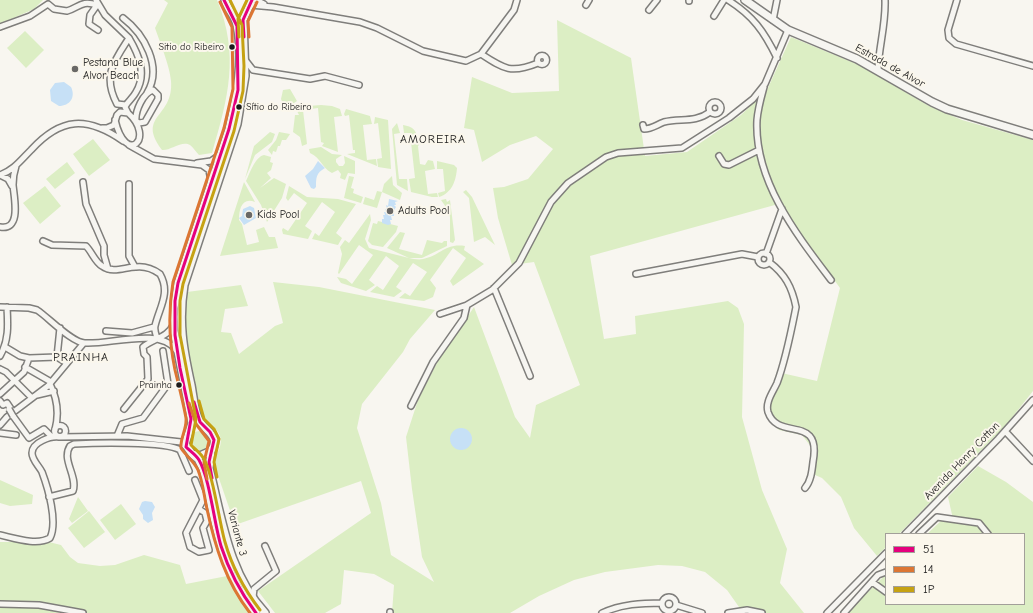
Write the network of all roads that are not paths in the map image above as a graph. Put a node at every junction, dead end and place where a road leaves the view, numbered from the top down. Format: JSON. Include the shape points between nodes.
{"nodes":[{"id":1,"x":225,"y":0,"type":"edge"},
{"id":2,"x":517,"y":0,"type":"edge"},
{"id":3,"x":657,"y":0,"type":"edge"},
{"id":4,"x":724,"y":0,"type":"edge"},
{"id":5,"x":728,"y":0,"type":"edge"},
{"id":6,"x":745,"y":0,"type":"edge"},
{"id":7,"x":776,"y":0,"type":"edge"},
{"id":8,"x":885,"y":0,"type":"edge"},
{"id":9,"x":957,"y":0,"type":"edge"},
{"id":10,"x":48,"y":2,"type":"edge"},
{"id":11,"x":78,"y":2,"type":"edge"},
{"id":12,"x":96,"y":2,"type":"edge"},
{"id":13,"x":252,"y":3,"type":"edge"},
{"id":14,"x":229,"y":9,"type":"junction"},
{"id":15,"x":649,"y":10,"type":"dead end"},
{"id":16,"x":714,"y":16,"type":"dead end"},
{"id":17,"x":123,"y":18,"type":"dead end"},
{"id":18,"x":774,"y":20,"type":"junction"},
{"id":19,"x":0,"y":27,"type":"edge"},
{"id":20,"x":98,"y":30,"type":"dead end"},
{"id":21,"x":788,"y":30,"type":"junction"},
{"id":22,"x":129,"y":38,"type":"junction"},
{"id":23,"x":480,"y":54,"type":"junction"},
{"id":24,"x":777,"y":58,"type":"junction"},
{"id":25,"x":245,"y":60,"type":"junction"},
{"id":26,"x":538,"y":63,"type":"dead end"},
{"id":27,"x":1033,"y":66,"type":"edge"},
{"id":28,"x":878,"y":70,"type":"junction"},
{"id":29,"x":258,"y":71,"type":"junction"},
{"id":30,"x":245,"y":79,"type":"junction"},
{"id":31,"x":150,"y":84,"type":"junction"},
{"id":32,"x":765,"y":84,"type":"junction"},
{"id":33,"x":360,"y":85,"type":"dead end"},
{"id":34,"x":155,"y":91,"type":"junction"},
{"id":35,"x":147,"y":93,"type":"junction"},
{"id":36,"x":114,"y":98,"type":"junction"},
{"id":37,"x":126,"y":105,"type":"junction"},
{"id":38,"x":710,"y":112,"type":"junction"},
{"id":39,"x":128,"y":113,"type":"junction"},
{"id":40,"x":719,"y":113,"type":"junction"},
{"id":41,"x":116,"y":117,"type":"junction"},
{"id":42,"x":729,"y":118,"type":"junction"},
{"id":43,"x":136,"y":121,"type":"junction"},
{"id":44,"x":643,"y":125,"type":"dead end"},
{"id":45,"x":102,"y":128,"type":"junction"},
{"id":46,"x":1033,"y":135,"type":"edge"},
{"id":47,"x":123,"y":141,"type":"junction"},
{"id":48,"x":138,"y":142,"type":"junction"},
{"id":49,"x":128,"y":145,"type":"junction"},
{"id":50,"x":759,"y":150,"type":"junction"},
{"id":51,"x":140,"y":152,"type":"junction"},
{"id":52,"x":221,"y":153,"type":"junction"},
{"id":53,"x":718,"y":156,"type":"dead end"},
{"id":54,"x":192,"y":164,"type":"junction"},
{"id":55,"x":16,"y":166,"type":"junction"},
{"id":56,"x":0,"y":175,"type":"edge"},
{"id":57,"x":83,"y":182,"type":"dead end"},
{"id":58,"x":212,"y":182,"type":"junction"},
{"id":59,"x":128,"y":184,"type":"dead end"},
{"id":60,"x":14,"y":189,"type":"junction"},
{"id":61,"x":782,"y":209,"type":"junction"},
{"id":62,"x":1,"y":228,"type":"edge"},
{"id":63,"x":43,"y":241,"type":"dead end"},
{"id":64,"x":766,"y":254,"type":"junction"},
{"id":65,"x":758,"y":257,"type":"junction"},
{"id":66,"x":769,"y":262,"type":"junction"},
{"id":67,"x":135,"y":266,"type":"junction"},
{"id":68,"x":108,"y":269,"type":"junction"},
{"id":69,"x":636,"y":274,"type":"dead end"},
{"id":70,"x":830,"y":280,"type":"dead end"},
{"id":71,"x":494,"y":288,"type":"junction"},
{"id":72,"x":467,"y":305,"type":"junction"},
{"id":73,"x":0,"y":307,"type":"edge"},
{"id":74,"x":7,"y":307,"type":"junction"},
{"id":75,"x":440,"y":314,"type":"dead end"},
{"id":76,"x":174,"y":324,"type":"junction"},
{"id":77,"x":154,"y":327,"type":"junction"},
{"id":78,"x":60,"y":328,"type":"junction"},
{"id":79,"x":106,"y":331,"type":"dead end"},
{"id":80,"x":157,"y":338,"type":"junction"},
{"id":81,"x":83,"y":344,"type":"junction"},
{"id":82,"x":5,"y":347,"type":"junction"},
{"id":83,"x":176,"y":350,"type":"junction"},
{"id":84,"x":163,"y":351,"type":"dead end"},
{"id":85,"x":0,"y":356,"type":"edge"},
{"id":86,"x":57,"y":357,"type":"junction"},
{"id":87,"x":28,"y":358,"type":"junction"},
{"id":88,"x":67,"y":363,"type":"junction"},
{"id":89,"x":25,"y":367,"type":"junction"},
{"id":90,"x":0,"y":369,"type":"edge"},
{"id":91,"x":530,"y":376,"type":"dead end"},
{"id":92,"x":15,"y":382,"type":"junction"},
{"id":93,"x":50,"y":383,"type":"junction"},
{"id":94,"x":54,"y":392,"type":"junction"},
{"id":95,"x":0,"y":394,"type":"edge"},
{"id":96,"x":34,"y":396,"type":"junction"},
{"id":97,"x":1033,"y":400,"type":"edge"},
{"id":98,"x":0,"y":401,"type":"edge"},
{"id":99,"x":410,"y":406,"type":"dead end"},
{"id":100,"x":124,"y":409,"type":"dead end"},
{"id":101,"x":13,"y":415,"type":"junction"},
{"id":102,"x":7,"y":417,"type":"junction"},
{"id":103,"x":0,"y":419,"type":"edge"},
{"id":104,"x":57,"y":422,"type":"junction"},
{"id":105,"x":122,"y":424,"type":"junction"},
{"id":106,"x":0,"y":425,"type":"edge"},
{"id":107,"x":64,"y":428,"type":"junction"},
{"id":108,"x":208,"y":430,"type":"junction"},
{"id":109,"x":1005,"y":431,"type":"junction"},
{"id":110,"x":0,"y":433,"type":"edge"},
{"id":111,"x":53,"y":434,"type":"junction"},
{"id":112,"x":16,"y":435,"type":"dead end"},
{"id":113,"x":76,"y":435,"type":"junction"},
{"id":114,"x":117,"y":436,"type":"junction"},
{"id":115,"x":126,"y":436,"type":"junction"},
{"id":116,"x":187,"y":436,"type":"junction"},
{"id":117,"x":59,"y":437,"type":"junction"},
{"id":118,"x":176,"y":441,"type":"junction"},
{"id":119,"x":186,"y":447,"type":"junction"},
{"id":120,"x":211,"y":451,"type":"junction"},
{"id":121,"x":192,"y":454,"type":"junction"},
{"id":122,"x":1033,"y":461,"type":"edge"},
{"id":123,"x":189,"y":471,"type":"dead end"},
{"id":124,"x":195,"y":480,"type":"dead end"},
{"id":125,"x":805,"y":488,"type":"dead end"},
{"id":126,"x":49,"y":497,"type":"junction"},
{"id":127,"x":199,"y":509,"type":"junction"},
{"id":128,"x":906,"y":533,"type":"edge"},
{"id":129,"x":921,"y":533,"type":"edge"},
{"id":130,"x":987,"y":533,"type":"edge"},
{"id":131,"x":0,"y":535,"type":"edge"},
{"id":132,"x":265,"y":546,"type":"dead end"},
{"id":133,"x":885,"y":554,"type":"edge"},
{"id":134,"x":885,"y":572,"type":"edge"},
{"id":135,"x":872,"y":582,"type":"junction"},
{"id":136,"x":244,"y":584,"type":"junction"},
{"id":137,"x":258,"y":585,"type":"junction"},
{"id":138,"x":885,"y":591,"type":"edge"},
{"id":139,"x":254,"y":600,"type":"junction"},
{"id":140,"x":662,"y":603,"type":"junction"},
{"id":141,"x":0,"y":604,"type":"edge"},
{"id":142,"x":676,"y":605,"type":"junction"},
{"id":143,"x":759,"y":612,"type":"edge"},
{"id":144,"x":83,"y":613,"type":"edge"},
{"id":145,"x":256,"y":613,"type":"edge"},
{"id":146,"x":265,"y":613,"type":"edge"},
{"id":147,"x":602,"y":613,"type":"edge"},
{"id":148,"x":702,"y":613,"type":"edge"},
{"id":149,"x":728,"y":613,"type":"edge"},
{"id":150,"x":827,"y":613,"type":"edge"},
{"id":151,"x":844,"y":613,"type":"edge"}],
"edges":[{"from":1,"to":14,"type":"main road"},
{"from":2,"to":23,"type":"street","via":[[514,10]]},
{"from":3,"to":15,"type":"street"},
{"from":4,"to":16,"type":"street"},
{"from":5,"to":24,"type":"street","via":[[750,15],[763,31]]},
{"from":6,"to":18,"type":"main road","name":"Estrada de Alvor"},
{"from":7,"to":18,"type":"street"},
{"from":8,"to":28,"type":"street"},
{"from":9,"to":27,"type":"street","via":[[948,30],[949,38],[956,44]]},
{"from":10,"to":11,"type":"street","via":[[54,9],[67,11]]},
{"from":10,"to":19,"type":"street","via":[[30,16]]},
{"from":11,"to":12,"type":"street"},
{"from":12,"to":20,"type":"street","via":[[88,20],[89,24]]},
{"from":12,"to":22,"type":"street","via":[[105,15]]},
{"from":13,"to":14,"type":"main road","via":[[239,12]]},
{"from":13,"to":23,"type":"street","via":[[360,22],[423,51],[459,60],[472,59]]},
{"from":13,"to":25,"type":"main road","via":[[243,20]]},
{"from":14,"to":52,"type":"main road","via":[[238,26],[239,78],[231,122]]},
{"from":17,"to":31,"type":"street","via":[[140,34],[147,46],[152,68]]},
{"from":18,"to":21,"type":"main road","name":"Estrada de Alvor"},
{"from":21,"to":24,"type":"street"},
{"from":21,"to":28,"type":"main road","name":"Estrada de Alvor"},
{"from":22,"to":36,"type":"street","via":[[112,64]]},
{"from":22,"to":37,"type":"street","via":[[139,57],[142,78]]},
{"from":23,"to":26,"type":"street","via":[[516,70]]},
{"from":24,"to":32,"type":"street"},
{"from":25,"to":29,"type":"street","via":[[250,67]]},
{"from":25,"to":30,"type":"main road"},
{"from":28,"to":46,"type":"main road","name":"Estrada de Alvor","via":[[947,109]]},
{"from":29,"to":30,"type":"street","via":[[250,72]]},
{"from":29,"to":33,"type":"street","via":[[310,79],[325,76]]},
{"from":30,"to":108,"type":"main road","via":[[238,124],[184,285],[180,312],[182,340],[198,418]]},
{"from":31,"to":34,"type":"street"},
{"from":31,"to":35,"type":"street"},
{"from":32,"to":42,"type":"street","via":[[753,99]]},
{"from":32,"to":50,"type":"street","via":[[757,120]]},
{"from":34,"to":35,"type":"street"},
{"from":34,"to":43,"type":"street","via":[[158,99],[145,122]]},
{"from":35,"to":43,"type":"street","via":[[136,112]]},
{"from":36,"to":37,"type":"street","via":[[117,104]]},
{"from":36,"to":41,"type":"street"},
{"from":37,"to":39,"type":"street"},
{"from":38,"to":40,"type":"street"},
{"from":38,"to":40,"type":"street","via":[[710,106],[716,102],[721,106]]},
{"from":38,"to":44,"type":"street","via":[[687,121],[664,122],[652,129],[644,129]]},
{"from":39,"to":41,"type":"street","via":[[120,112]]},
{"from":39,"to":43,"type":"street"},
{"from":40,"to":42,"type":"street"},
{"from":41,"to":45,"type":"street","via":[[114,125]]},
{"from":41,"to":47,"type":"street"},
{"from":42,"to":71,"type":"street","via":[[682,148],[618,153],[606,157],[568,183],[551,202],[519,262]]},
{"from":43,"to":48,"type":"street","via":[[140,131]]},
{"from":45,"to":47,"type":"street"},
{"from":45,"to":55,"type":"street","via":[[82,123],[57,129],[37,143]]},
{"from":47,"to":49,"type":"street"},
{"from":48,"to":49,"type":"street","via":[[132,146]]},
{"from":48,"to":51,"type":"street"},
{"from":49,"to":51,"type":"street"},
{"from":50,"to":53,"type":"street","via":[[729,165],[724,164]]},
{"from":50,"to":61,"type":"street"},
{"from":51,"to":54,"type":"street","via":[[154,159]]},
{"from":52,"to":54,"type":"street","via":[[211,161]]},
{"from":52,"to":58,"type":"main road"},
{"from":54,"to":58,"type":"street","via":[[206,167]]},
{"from":55,"to":56,"type":"street"},
{"from":55,"to":60,"type":"street"},
{"from":56,"to":60,"type":"street","via":[[8,179]]},
{"from":57,"to":68,"type":"street","via":[[86,204],[104,246]]},
{"from":58,"to":76,"type":"main road","via":[[178,283]]},
{"from":59,"to":67,"type":"street","via":[[129,256]]},
{"from":60,"to":62,"type":"street","via":[[14,220]]},
{"from":61,"to":64,"type":"street"},
{"from":61,"to":70,"type":"street","via":[[798,237]]},
{"from":63,"to":68,"type":"street","via":[[52,245],[86,246],[99,263]]},
{"from":64,"to":65,"type":"street","via":[[761,253]]},
{"from":64,"to":66,"type":"street"},
{"from":65,"to":66,"type":"street","via":[[761,265]]},
{"from":65,"to":69,"type":"street","via":[[742,254]]},
{"from":66,"to":125,"type":"street","via":[[785,276],[794,295],[796,307],[780,376],[767,408],[775,423],[786,428],[802,430],[812,439],[815,454],[809,483]]},
{"from":67,"to":68,"type":"street","via":[[120,270]]},
{"from":67,"to":77,"type":"street","via":[[156,271],[163,279],[164,299]]},
{"from":71,"to":72,"type":"street"},
{"from":71,"to":91,"type":"street"},
{"from":72,"to":75,"type":"street"},
{"from":72,"to":99,"type":"street","via":[[464,318],[433,362]]},
{"from":73,"to":74,"type":"street"},
{"from":74,"to":78,"type":"street","via":[[37,310]]},
{"from":74,"to":82,"type":"street","via":[[8,330]]},
{"from":76,"to":80,"type":"street","via":[[171,331]]},
{"from":76,"to":83,"type":"main road"},
{"from":77,"to":79,"type":"street","via":[[132,333]]},
{"from":77,"to":80,"type":"street"},
{"from":78,"to":81,"type":"street"},
{"from":78,"to":86,"type":"street"},
{"from":80,"to":81,"type":"street"},
{"from":80,"to":83,"type":"street","via":[[170,343]]},
{"from":80,"to":100,"type":"street","via":[[143,347],[147,357],[148,379]]},
{"from":81,"to":88,"type":"street"},
{"from":82,"to":85,"type":"street"},
{"from":82,"to":87,"type":"street"},
{"from":83,"to":116,"type":"main road","via":[[192,419]]},
{"from":84,"to":105,"type":"street","via":[[168,384],[143,418]]},
{"from":86,"to":87,"type":"street"},
{"from":86,"to":88,"type":"street"},
{"from":87,"to":89,"type":"street"},
{"from":88,"to":93,"type":"street"},
{"from":89,"to":92,"type":"street"},
{"from":89,"to":93,"type":"street"},
{"from":90,"to":92,"type":"street"},
{"from":92,"to":95,"type":"street"},
{"from":92,"to":96,"type":"street"},
{"from":93,"to":94,"type":"street"},
{"from":93,"to":96,"type":"street"},
{"from":94,"to":96,"type":"street"},
{"from":94,"to":104,"type":"street"},
{"from":96,"to":101,"type":"street"},
{"from":97,"to":109,"type":"street","name":"Avenida Henry Cotton"},
{"from":98,"to":101,"type":"street","via":[[3,405],[7,403]]},
{"from":101,"to":102,"type":"street"},
{"from":101,"to":111,"type":"street","via":[[29,438],[44,429]]},
{"from":102,"to":103,"type":"street"},
{"from":102,"to":106,"type":"street"},
{"from":104,"to":107,"type":"street"},
{"from":104,"to":111,"type":"street"},
{"from":105,"to":114,"type":"street"},
{"from":105,"to":115,"type":"street"},
{"from":107,"to":111,"type":"street","via":[[58,426]]},
{"from":107,"to":113,"type":"street"},
{"from":107,"to":117,"type":"street","via":[[64,435]]},
{"from":108,"to":116,"type":"main road","via":[[196,428]]},
{"from":108,"to":120,"type":"main road","via":[[214,440]]},
{"from":109,"to":122,"type":"street"},
{"from":109,"to":128,"type":"street","name":"Avenida Henry Cotton"},
{"from":110,"to":112,"type":"street"},
{"from":111,"to":117,"type":"street"},
{"from":111,"to":126,"type":"street","via":[[32,452],[42,471]]},
{"from":113,"to":114,"type":"street"},
{"from":113,"to":117,"type":"street"},
{"from":114,"to":115,"type":"street"},
{"from":115,"to":118,"type":"street"},
{"from":116,"to":118,"type":"street"},
{"from":116,"to":119,"type":"main road"},
{"from":118,"to":119,"type":"street"},
{"from":119,"to":121,"type":"main road"},
{"from":120,"to":121,"type":"main road","via":[[203,456]]},
{"from":120,"to":136,"type":"main road","name":"Variante 3","via":[[209,468],[225,534],[235,568]]},
{"from":121,"to":145,"type":"main road","name":"Variante 3","via":[[198,459],[203,470],[230,572]]},
{"from":123,"to":126,"type":"street","via":[[180,450],[172,446],[74,444],[67,453],[73,491]]},
{"from":124,"to":127,"type":"street","via":[[203,500]]},
{"from":126,"to":131,"type":"street","via":[[53,526],[50,538],[35,540]]},
{"from":127,"to":127,"type":"street","via":[[205,513],[207,521],[203,528],[209,550],[199,552],[190,547],[186,533]]},
{"from":129,"to":130,"type":"street","via":[[937,517],[979,523]]},
{"from":132,"to":137,"type":"street","via":[[276,571]]},
{"from":133,"to":150,"type":"street"},
{"from":134,"to":135,"type":"street","via":[[878,575]]},
{"from":135,"to":138,"type":"street"},
{"from":135,"to":151,"type":"street"},
{"from":136,"to":137,"type":"street","via":[[250,587]]},
{"from":136,"to":139,"type":"main road","name":"Variante 3"},
{"from":137,"to":139,"type":"street","via":[[253,591]]},
{"from":139,"to":146,"type":"main road","name":"Variante 3"},
{"from":140,"to":142,"type":"street","via":[[668,611],[673,610]]},
{"from":140,"to":142,"type":"street","via":[[671,597]]},
{"from":140,"to":147,"type":"street","via":[[639,603]]},
{"from":141,"to":144,"type":"street","via":[[39,604]]},
{"from":142,"to":148,"type":"street"},
{"from":143,"to":149,"type":"street","via":[[747,610]]}]}
